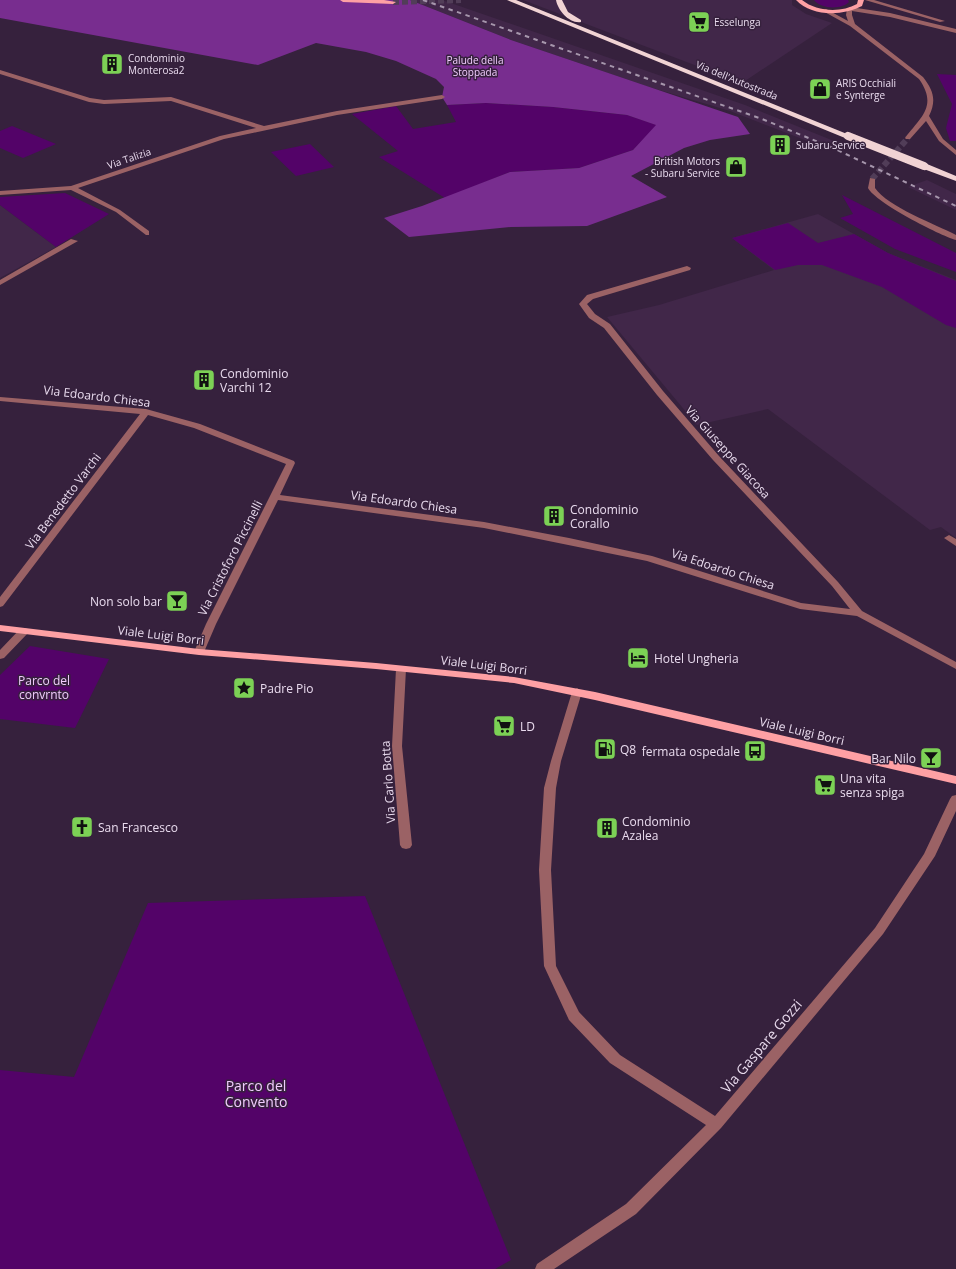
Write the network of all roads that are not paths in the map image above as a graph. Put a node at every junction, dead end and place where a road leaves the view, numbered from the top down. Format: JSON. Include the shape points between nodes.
{"nodes":[{"id":1,"x":343,"y":0,"type":"edge"},
{"id":2,"x":510,"y":0,"type":"edge"},
{"id":3,"x":559,"y":0,"type":"edge"},
{"id":4,"x":799,"y":0,"type":"edge"},
{"id":5,"x":861,"y":0,"type":"edge"},
{"id":6,"x":868,"y":0,"type":"edge"},
{"id":7,"x":393,"y":2,"type":"dead end"},
{"id":8,"x":824,"y":10,"type":"junction"},
{"id":9,"x":850,"y":10,"type":"junction"},
{"id":10,"x":956,"y":24,"type":"edge"},
{"id":11,"x":852,"y":25,"type":"junction"},
{"id":12,"x":956,"y":31,"type":"edge"},
{"id":13,"x":684,"y":69,"type":"junction"},
{"id":14,"x":0,"y":72,"type":"edge"},
{"id":15,"x":442,"y":97,"type":"dead end"},
{"id":16,"x":927,"y":117,"type":"junction"},
{"id":17,"x":263,"y":128,"type":"junction"},
{"id":18,"x":908,"y":138,"type":"tunnel mouth"},
{"id":19,"x":956,"y":153,"type":"edge"},
{"id":20,"x":872,"y":179,"type":"dead end"},
{"id":21,"x":956,"y":179,"type":"edge"},
{"id":22,"x":72,"y":188,"type":"junction"},
{"id":23,"x":0,"y":193,"type":"edge"},
{"id":24,"x":146,"y":233,"type":"dead end"},
{"id":25,"x":956,"y":238,"type":"edge"},
{"id":26,"x":74,"y":241,"type":"dead end"},
{"id":27,"x":687,"y":268,"type":"dead end"},
{"id":28,"x":0,"y":283,"type":"edge"},
{"id":29,"x":0,"y":399,"type":"edge"},
{"id":30,"x":146,"y":412,"type":"junction"},
{"id":31,"x":274,"y":497,"type":"junction"},
{"id":32,"x":0,"y":604,"type":"edge"},
{"id":33,"x":859,"y":613,"type":"junction"},
{"id":34,"x":0,"y":628,"type":"edge"},
{"id":35,"x":24,"y":631,"type":"junction"},
{"id":36,"x":199,"y":652,"type":"junction"},
{"id":37,"x":0,"y":656,"type":"edge"},
{"id":38,"x":956,"y":666,"type":"edge"},
{"id":39,"x":401,"y":669,"type":"junction"},
{"id":40,"x":577,"y":692,"type":"junction"},
{"id":41,"x":956,"y":780,"type":"edge"},
{"id":42,"x":956,"y":799,"type":"edge"},
{"id":43,"x":406,"y":845,"type":"dead end"},
{"id":44,"x":716,"y":1124,"type":"junction"},
{"id":45,"x":542,"y":1269,"type":"edge"}],
"edges":[{"from":1,"to":7,"type":"main road"},
{"from":2,"to":13,"type":"highway","name":"Via dell'Autostrada"},
{"from":3,"to":13,"type":"highway","via":[[565,12],[577,20],[662,56]]},
{"from":4,"to":8,"type":"main road","via":[[807,6]]},
{"from":5,"to":9,"type":"main road","via":[[860,5]]},
{"from":6,"to":10,"type":"street"},
{"from":8,"to":9,"type":"main road"},
{"from":8,"to":11,"type":"street"},
{"from":9,"to":11,"type":"street"},
{"from":9,"to":12,"type":"street","via":[[890,15]]},
{"from":11,"to":16,"type":"street","via":[[928,86],[931,95]]},
{"from":13,"to":21,"type":"highway","name":"Via dell'Autostrada","bridge":true},
{"from":14,"to":17,"type":"street","name":"Via Talizia","via":[[89,100],[104,102],[170,98]]},
{"from":15,"to":17,"type":"street","name":"Via Talizia"},
{"from":16,"to":18,"type":"street"},
{"from":16,"to":19,"type":"street","via":[[941,140]]},
{"from":17,"to":22,"type":"street","name":"Via Talizia","via":[[222,137]]},
{"from":20,"to":25,"type":"street","via":[[872,190],[886,202]]},
{"from":22,"to":23,"type":"street","name":"Via Talizia"},
{"from":22,"to":24,"type":"street","via":[[118,211]]},
{"from":26,"to":28,"type":"street"},
{"from":27,"to":33,"type":"street","name":"Via Giuseppe Giacosa","via":[[590,297],[584,304],[592,316],[607,326],[716,458],[835,584]]},
{"from":29,"to":30,"type":"street","name":"Via Edoardo Chiesa"},
{"from":30,"to":31,"type":"street","name":"Via Edoardo Chiesa","via":[[198,426],[291,463]]},
{"from":30,"to":32,"type":"street","name":"Via Benedetto Varchi"},
{"from":31,"to":33,"type":"street","name":"Via Edoardo Chiesa","via":[[484,525],[576,542],[648,558],[800,606]]},
{"from":31,"to":36,"type":"street","name":"Via Cristoforo Piccinelli"},
{"from":33,"to":38,"type":"street","name":"Via Giuseppe Giacosa"},
{"from":34,"to":35,"type":"main road","name":"Viale Luigi Borri"},
{"from":35,"to":36,"type":"main road","name":"Viale Luigi Borri"},
{"from":35,"to":37,"type":"street"},
{"from":36,"to":39,"type":"main road","name":"Viale Luigi Borri"},
{"from":39,"to":40,"type":"main road","name":"Viale Luigi Borri","via":[[514,680]]},
{"from":39,"to":43,"type":"street","name":"Via Carlo Botta","via":[[397,746]]},
{"from":40,"to":41,"type":"main road","name":"Viale Luigi Borri"},
{"from":40,"to":44,"type":"street","via":[[550,788],[545,870],[550,966],[574,1016],[615,1059]]},
{"from":42,"to":44,"type":"street","name":"Via Gaspare Gozzi","via":[[929,856],[879,931]]},
{"from":44,"to":45,"type":"street","name":"Via Gaspare Gozzi","via":[[631,1209]]}]}
